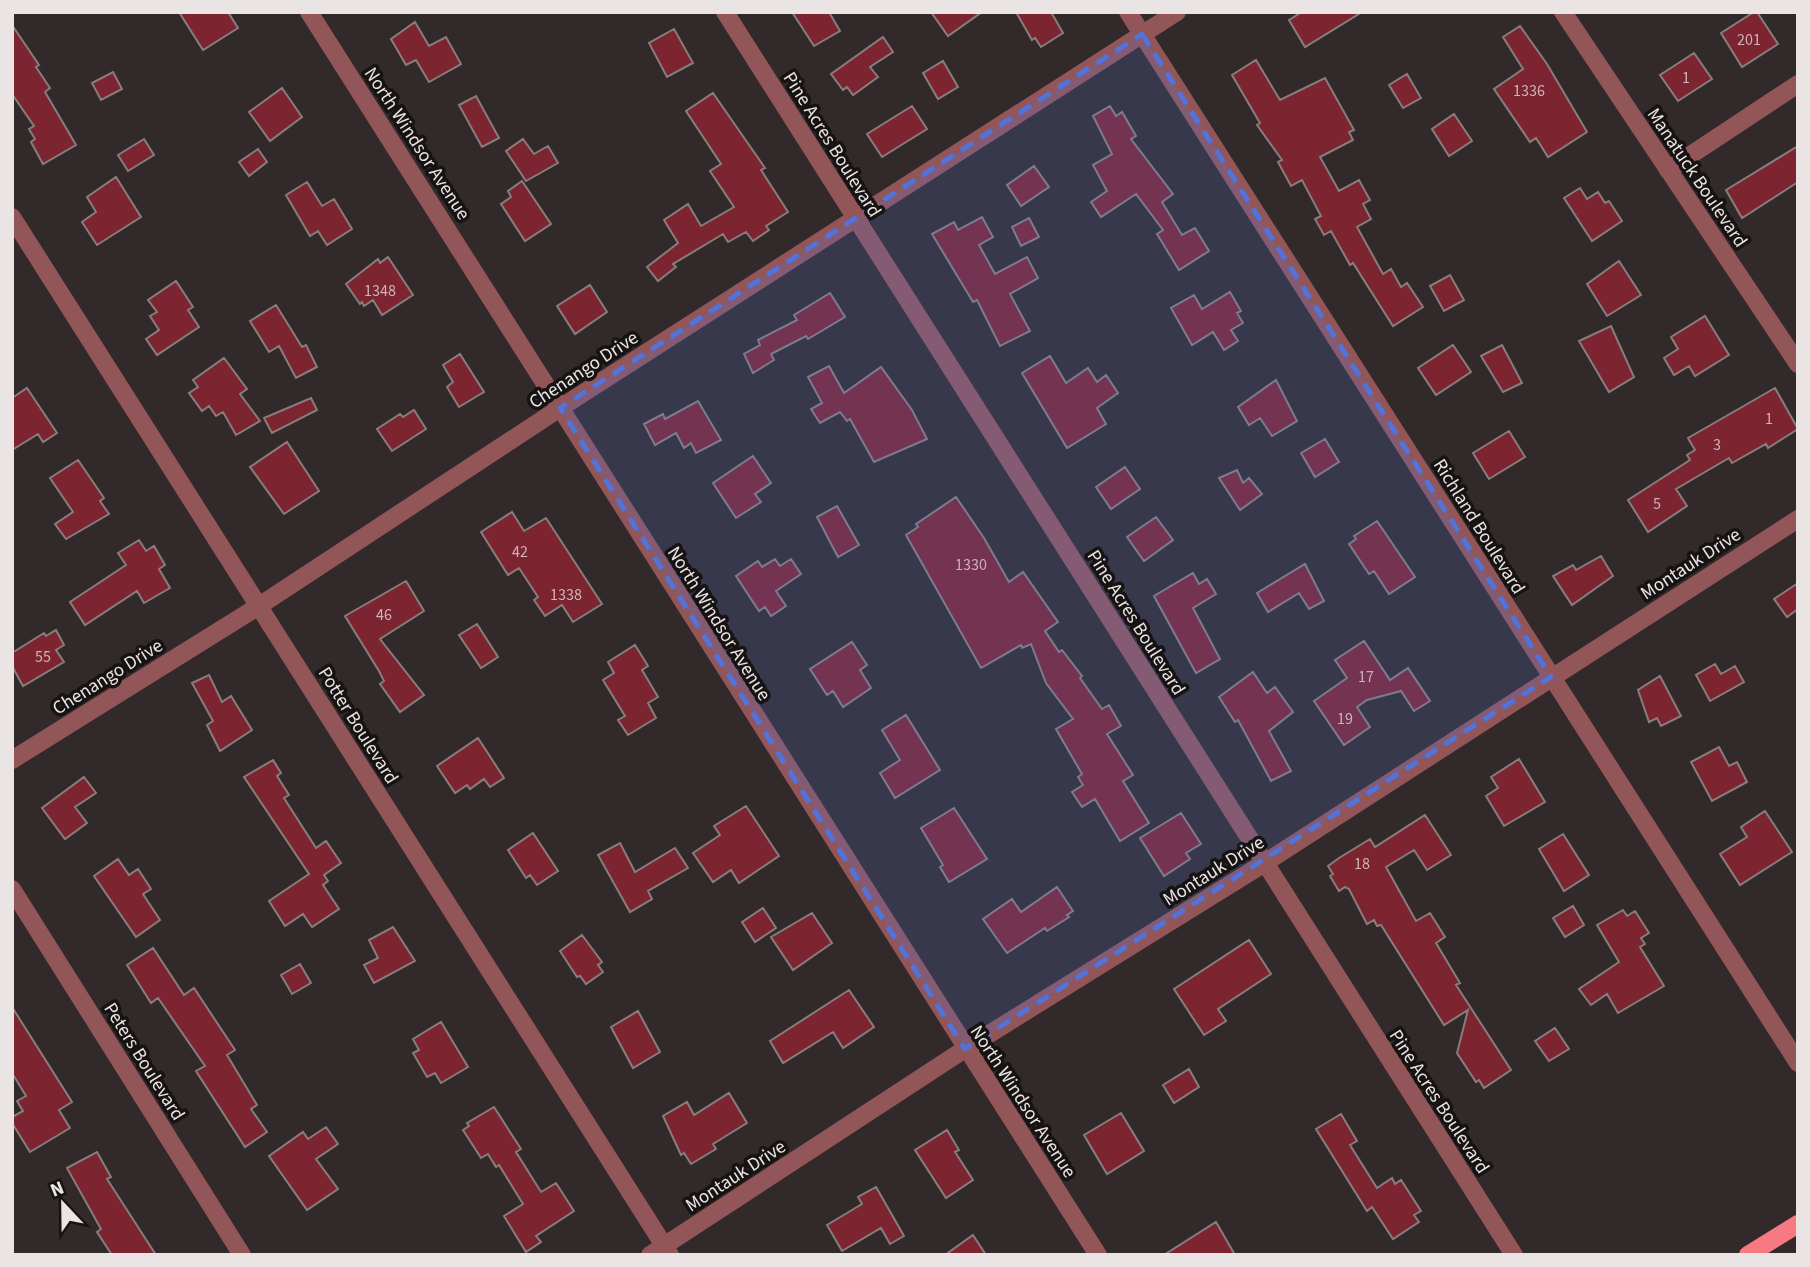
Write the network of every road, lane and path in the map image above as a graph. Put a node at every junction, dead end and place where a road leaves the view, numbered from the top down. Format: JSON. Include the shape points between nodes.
{"nodes":[{"id":1,"x":309,"y":12,"type":"edge"},
{"id":2,"x":725,"y":12,"type":"edge"},
{"id":3,"x":1128,"y":12,"type":"edge"},
{"id":4,"x":1177,"y":12,"type":"edge"},
{"id":5,"x":1563,"y":12,"type":"edge"},
{"id":6,"x":1142,"y":34,"type":"junction"},
{"id":7,"x":1798,"y":84,"type":"edge"},
{"id":8,"x":1668,"y":170,"type":"junction"},
{"id":9,"x":12,"y":217,"type":"edge"},
{"id":10,"x":856,"y":220,"type":"junction"},
{"id":11,"x":1798,"y":364,"type":"edge"},
{"id":12,"x":560,"y":408,"type":"junction"},
{"id":13,"x":1798,"y":519,"type":"edge"},
{"id":14,"x":259,"y":606,"type":"junction"},
{"id":15,"x":1551,"y":677,"type":"junction"},
{"id":16,"x":12,"y":760,"type":"edge"},
{"id":17,"x":1263,"y":864,"type":"junction"},
{"id":18,"x":12,"y":889,"type":"edge"},
{"id":19,"x":965,"y":1049,"type":"junction"},
{"id":20,"x":1798,"y":1063,"type":"edge"},
{"id":21,"x":1798,"y":1224,"type":"edge"},
{"id":22,"x":661,"y":1252,"type":"edge"},
{"id":23,"x":242,"y":1255,"type":"edge"},
{"id":24,"x":1098,"y":1255,"type":"edge"},
{"id":25,"x":1514,"y":1255,"type":"edge"},
{"id":26,"x":1748,"y":1255,"type":"edge"}],
"edges":[{"from":1,"to":12,"type":"street","name":"North Windsor Avenue"},
{"from":2,"to":10,"type":"street","name":"Pine Acres Boulevard"},
{"from":3,"to":6,"type":"street","name":"Richland Boulevard"},
{"from":4,"to":6,"type":"street","name":"Chenango Drive"},
{"from":5,"to":8,"type":"street","name":"Manatuck Boulevard"},
{"from":6,"to":10,"type":"street","name":"Chenango Drive"},
{"from":6,"to":15,"type":"street","name":"Richland Boulevard"},
{"from":7,"to":8,"type":"street"},
{"from":8,"to":11,"type":"street","name":"Manatuck Boulevard"},
{"from":9,"to":14,"type":"street","name":"Potter Boulevard"},
{"from":10,"to":12,"type":"street","name":"Chenango Drive"},
{"from":10,"to":17,"type":"street","name":"Pine Acres Boulevard"},
{"from":12,"to":14,"type":"street","name":"Chenango Drive"},
{"from":12,"to":19,"type":"street","name":"North Windsor Avenue"},
{"from":13,"to":15,"type":"street","name":"Montauk Drive"},
{"from":14,"to":16,"type":"street","name":"Chenango Drive"},
{"from":14,"to":22,"type":"street","name":"Potter Boulevard"},
{"from":15,"to":17,"type":"street","name":"Montauk Drive"},
{"from":15,"to":20,"type":"street","name":"Richland Boulevard"},
{"from":17,"to":19,"type":"street","name":"Montauk Drive"},
{"from":17,"to":25,"type":"street","name":"Pine Acres Boulevard"},
{"from":18,"to":23,"type":"street","name":"Peters Boulevard"},
{"from":19,"to":22,"type":"street","name":"Montauk Drive"},
{"from":19,"to":24,"type":"street","name":"North Windsor Avenue"},
{"from":21,"to":26,"type":"main road"}]}
